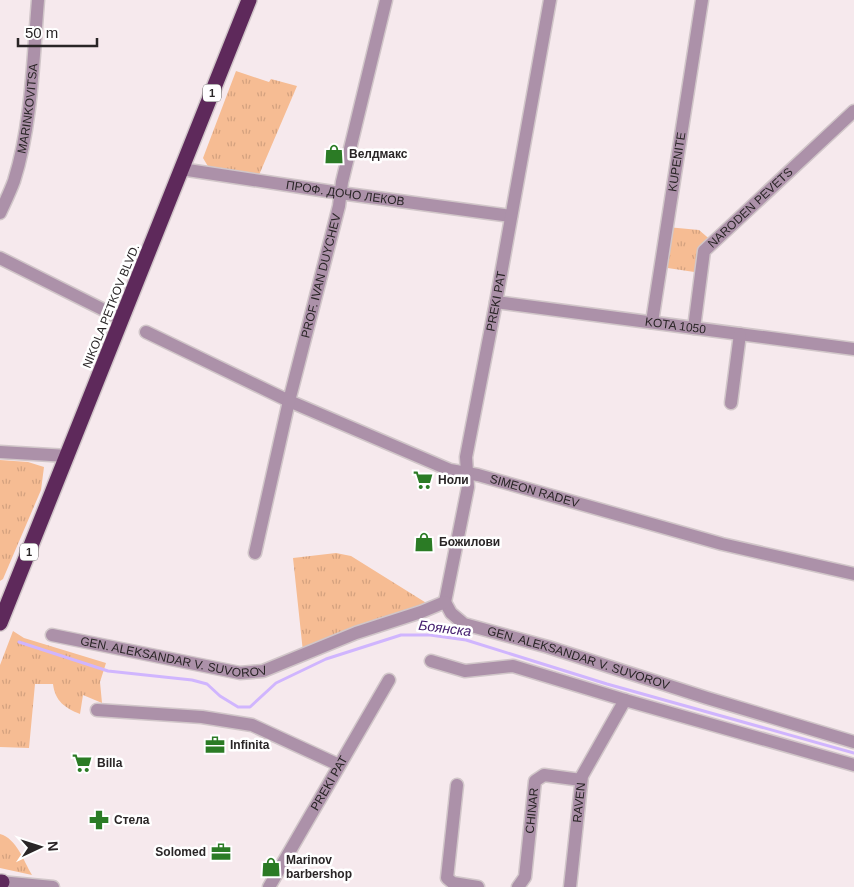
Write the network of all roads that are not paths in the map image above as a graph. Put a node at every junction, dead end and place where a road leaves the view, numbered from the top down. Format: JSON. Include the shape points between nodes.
{"nodes":[{"id":1,"x":38,"y":0,"type":"edge"},
{"id":2,"x":249,"y":0,"type":"edge"},
{"id":3,"x":386,"y":0,"type":"edge"},
{"id":4,"x":550,"y":0,"type":"edge"},
{"id":5,"x":702,"y":0,"type":"edge"},
{"id":6,"x":854,"y":111,"type":"edge"},
{"id":7,"x":181,"y":169,"type":"junction"},
{"id":8,"x":340,"y":193,"type":"junction"},
{"id":9,"x":0,"y":213,"type":"edge"},
{"id":10,"x":510,"y":216,"type":"junction"},
{"id":11,"x":0,"y":258,"type":"edge"},
{"id":12,"x":496,"y":302,"type":"junction"},
{"id":13,"x":122,"y":319,"type":"junction"},
{"id":14,"x":652,"y":322,"type":"junction"},
{"id":15,"x":694,"y":328,"type":"junction"},
{"id":16,"x":146,"y":332,"type":"dead end"},
{"id":17,"x":740,"y":334,"type":"junction"},
{"id":18,"x":854,"y":349,"type":"edge"},
{"id":19,"x":289,"y":402,"type":"junction"},
{"id":20,"x":731,"y":403,"type":"dead end"},
{"id":21,"x":0,"y":452,"type":"edge"},
{"id":22,"x":68,"y":456,"type":"junction"},
{"id":23,"x":466,"y":473,"type":"junction"},
{"id":24,"x":255,"y":553,"type":"dead end"},
{"id":25,"x":854,"y":574,"type":"edge"},
{"id":26,"x":445,"y":602,"type":"junction"},
{"id":27,"x":1,"y":619,"type":"edge"},
{"id":28,"x":52,"y":635,"type":"dead end"},
{"id":29,"x":431,"y":661,"type":"dead end"},
{"id":30,"x":389,"y":680,"type":"dead end"},
{"id":31,"x":625,"y":700,"type":"junction"},
{"id":32,"x":97,"y":710,"type":"dead end"},
{"id":33,"x":854,"y":742,"type":"edge"},
{"id":34,"x":339,"y":765,"type":"junction"},
{"id":35,"x":854,"y":765,"type":"edge"},
{"id":36,"x":581,"y":780,"type":"junction"},
{"id":37,"x":457,"y":785,"type":"dead end"},
{"id":38,"x":1,"y":882,"type":"edge"},
{"id":39,"x":53,"y":887,"type":"edge"},
{"id":40,"x":269,"y":887,"type":"edge"},
{"id":41,"x":478,"y":887,"type":"edge"},
{"id":42,"x":518,"y":887,"type":"edge"},
{"id":43,"x":570,"y":887,"type":"edge"}],
"edges":[{"from":1,"to":9,"type":"street","name":"MARINKOVITSA","via":[[22,150]]},
{"from":2,"to":7,"type":"highway","name":"NIKOLA PETKOV BLVD.","number":"1"},
{"from":3,"to":8,"type":"street","name":"PROF. IVAN DUYCHEV"},
{"from":4,"to":10,"type":"street","name":"PREKI PAT"},
{"from":5,"to":14,"type":"street","name":"KUPENITE"},
{"from":6,"to":15,"type":"street","name":"NARODEN PEVETS","via":[[704,251]]},
{"from":7,"to":8,"type":"street","name":"ПРОФ. ДОЧО ЛЕКОВ"},
{"from":7,"to":13,"type":"highway","name":"NIKOLA PETKOV BLVD.","number":"1"},
{"from":8,"to":10,"type":"street","name":"ПРОФ. ДОЧО ЛЕКОВ"},
{"from":8,"to":19,"type":"street","name":"PROF. IVAN DUYCHEV"},
{"from":10,"to":12,"type":"street","name":"PREKI PAT"},
{"from":11,"to":13,"type":"street"},
{"from":12,"to":14,"type":"street","name":"KOTA 1050"},
{"from":12,"to":23,"type":"street","name":"PREKI PAT","via":[[466,457]]},
{"from":13,"to":22,"type":"highway","name":"NIKOLA PETKOV BLVD.","number":"1"},
{"from":14,"to":15,"type":"street","name":"KOTA 1050"},
{"from":15,"to":17,"type":"street","name":"KOTA 1050"},
{"from":16,"to":19,"type":"street","name":"SIMEON RADEV"},
{"from":17,"to":18,"type":"street","name":"KOTA 1050"},
{"from":17,"to":20,"type":"street"},
{"from":19,"to":23,"type":"street","name":"SIMEON RADEV","via":[[450,470]]},
{"from":19,"to":24,"type":"street","name":"PROF. IVAN DUYCHEV"},
{"from":21,"to":22,"type":"street"},
{"from":22,"to":27,"type":"highway","name":"NIKOLA PETKOV BLVD.","number":"1"},
{"from":23,"to":25,"type":"street","name":"SIMEON RADEV","via":[[722,544]]},
{"from":23,"to":26,"type":"street","name":"PREKI PAT","via":[[468,487]]},
{"from":26,"to":28,"type":"street","name":"GEN. ALEKSANDAR V. SUVOROV","via":[[252,673]]},
{"from":26,"to":33,"type":"street","name":"GEN. ALEKSANDAR V. SUVOROV","via":[[464,624]]},
{"from":29,"to":31,"type":"street","name":"GEN. ALEKSANDAR V. SUVOROV","via":[[465,671],[513,666]]},
{"from":30,"to":34,"type":"street","name":"PREKI PAT"},
{"from":31,"to":35,"type":"street","name":"GEN. ALEKSANDAR V. SUVOROV"},
{"from":31,"to":36,"type":"street","name":"RAVEN"},
{"from":32,"to":34,"type":"street","via":[[202,717],[252,726]]},
{"from":34,"to":40,"type":"street","name":"PREKI PAT"},
{"from":36,"to":42,"type":"street","name":"CHINAR","via":[[544,775],[535,781],[524,877]]},
{"from":36,"to":43,"type":"street","name":"RAVEN"},
{"from":37,"to":41,"type":"street","via":[[447,878],[453,883]]},
{"from":38,"to":39,"type":"street"}]}
